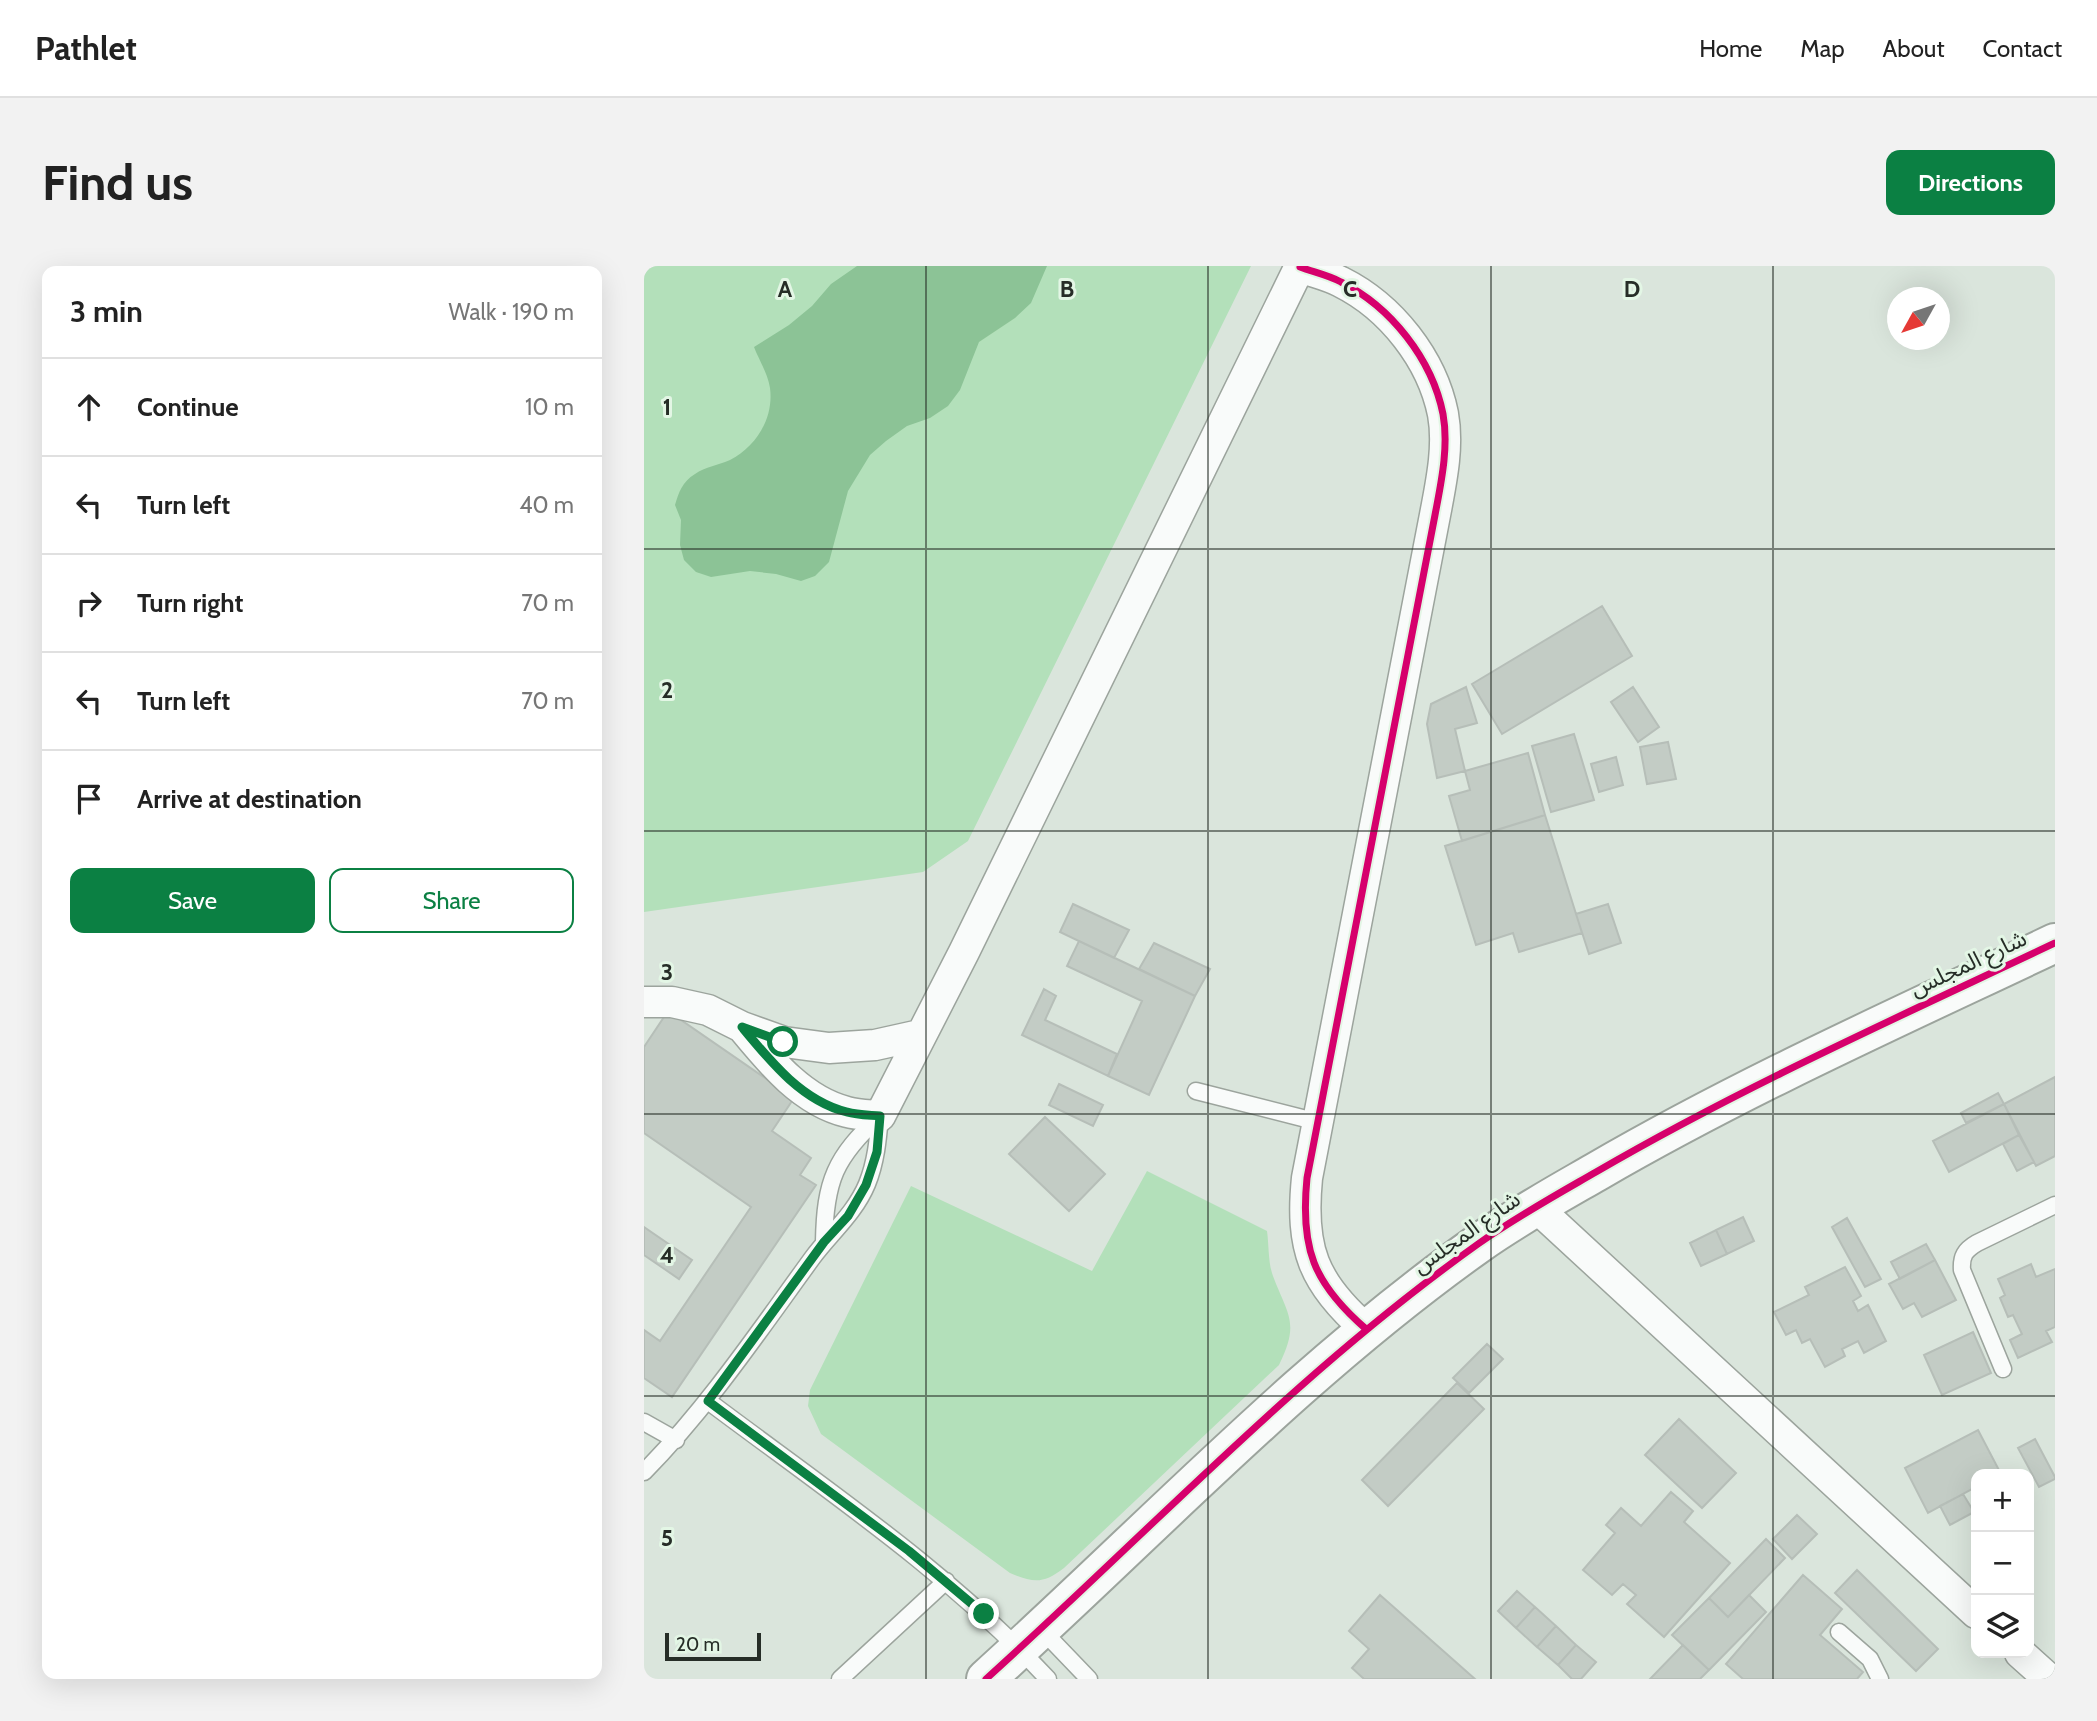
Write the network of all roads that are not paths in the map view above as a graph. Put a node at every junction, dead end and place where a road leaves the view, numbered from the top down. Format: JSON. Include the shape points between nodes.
{"nodes":[{"id":1,"x":1300,"y":267,"type":"edge"},
{"id":2,"x":2055,"y":943,"type":"edge"},
{"id":3,"x":644,"y":1002,"type":"edge"},
{"id":4,"x":742,"y":1027,"type":"junction"},
{"id":5,"x":920,"y":1035,"type":"junction"},
{"id":6,"x":1196,"y":1091,"type":"dead end"},
{"id":7,"x":880,"y":1116,"type":"junction"},
{"id":8,"x":1318,"y":1122,"type":"junction"},
{"id":9,"x":2055,"y":1205,"type":"edge"},
{"id":10,"x":1536,"y":1207,"type":"junction"},
{"id":11,"x":824,"y":1242,"type":"junction"},
{"id":12,"x":1366,"y":1329,"type":"junction"},
{"id":13,"x":2003,"y":1370,"type":"dead end"},
{"id":14,"x":708,"y":1401,"type":"junction"},
{"id":15,"x":644,"y":1422,"type":"edge"},
{"id":16,"x":676,"y":1440,"type":"junction"},
{"id":17,"x":644,"y":1472,"type":"edge"},
{"id":18,"x":946,"y":1581,"type":"junction"},
{"id":19,"x":1971,"y":1608,"type":"edge"},
{"id":20,"x":1839,"y":1632,"type":"dead end"},
{"id":21,"x":1030,"y":1638,"type":"junction"},
{"id":22,"x":840,"y":1679,"type":"edge"},
{"id":23,"x":986,"y":1679,"type":"edge"},
{"id":24,"x":1048,"y":1679,"type":"edge"},
{"id":25,"x":1089,"y":1679,"type":"edge"},
{"id":26,"x":1880,"y":1679,"type":"edge"}],
"edges":[{"from":1,"to":5,"type":"street"},
{"from":1,"to":8,"type":"street","via":[[1340,282],[1377,306],[1430,371],[1443,415],[1444,465],[1435,516]]},
{"from":2,"to":10,"type":"street","name":"شارع المجلس","via":[[1656,1137]]},
{"from":3,"to":4,"type":"street","via":[[708,1010]]},
{"from":4,"to":5,"type":"street","via":[[783,1042],[829,1048],[875,1045]]},
{"from":4,"to":7,"type":"street","via":[[786,1077],[812,1097],[846,1112]]},
{"from":5,"to":7,"type":"street"},
{"from":6,"to":8,"type":"lane"},
{"from":7,"to":11,"type":"lane","via":[[877,1152],[866,1185],[848,1216]]},
{"from":7,"to":11,"type":"lane","via":[[854,1140],[834,1171],[824,1205]]},
{"from":8,"to":12,"type":"street","via":[[1304,1212],[1308,1246],[1321,1279],[1340,1307]]},
{"from":9,"to":13,"type":"lane","via":[[1966,1249],[1961,1260]]},
{"from":10,"to":12,"type":"street","name":"شارع المجلس","via":[[1481,1242]]},
{"from":10,"to":19,"type":"street"},
{"from":11,"to":14,"type":"lane"},
{"from":12,"to":21,"type":"street","name":"شارع المجلس","via":[[1252,1429]]},
{"from":14,"to":16,"type":"lane"},
{"from":14,"to":18,"type":"lane"},
{"from":15,"to":16,"type":"lane"},
{"from":16,"to":17,"type":"lane"},
{"from":18,"to":21,"type":"lane"},
{"from":18,"to":22,"type":"lane"},
{"from":20,"to":26,"type":"lane","via":[[1870,1659]]},
{"from":21,"to":23,"type":"street","name":"شارع المجلس"},
{"from":21,"to":24,"type":"lane"},
{"from":21,"to":25,"type":"lane"}]}
